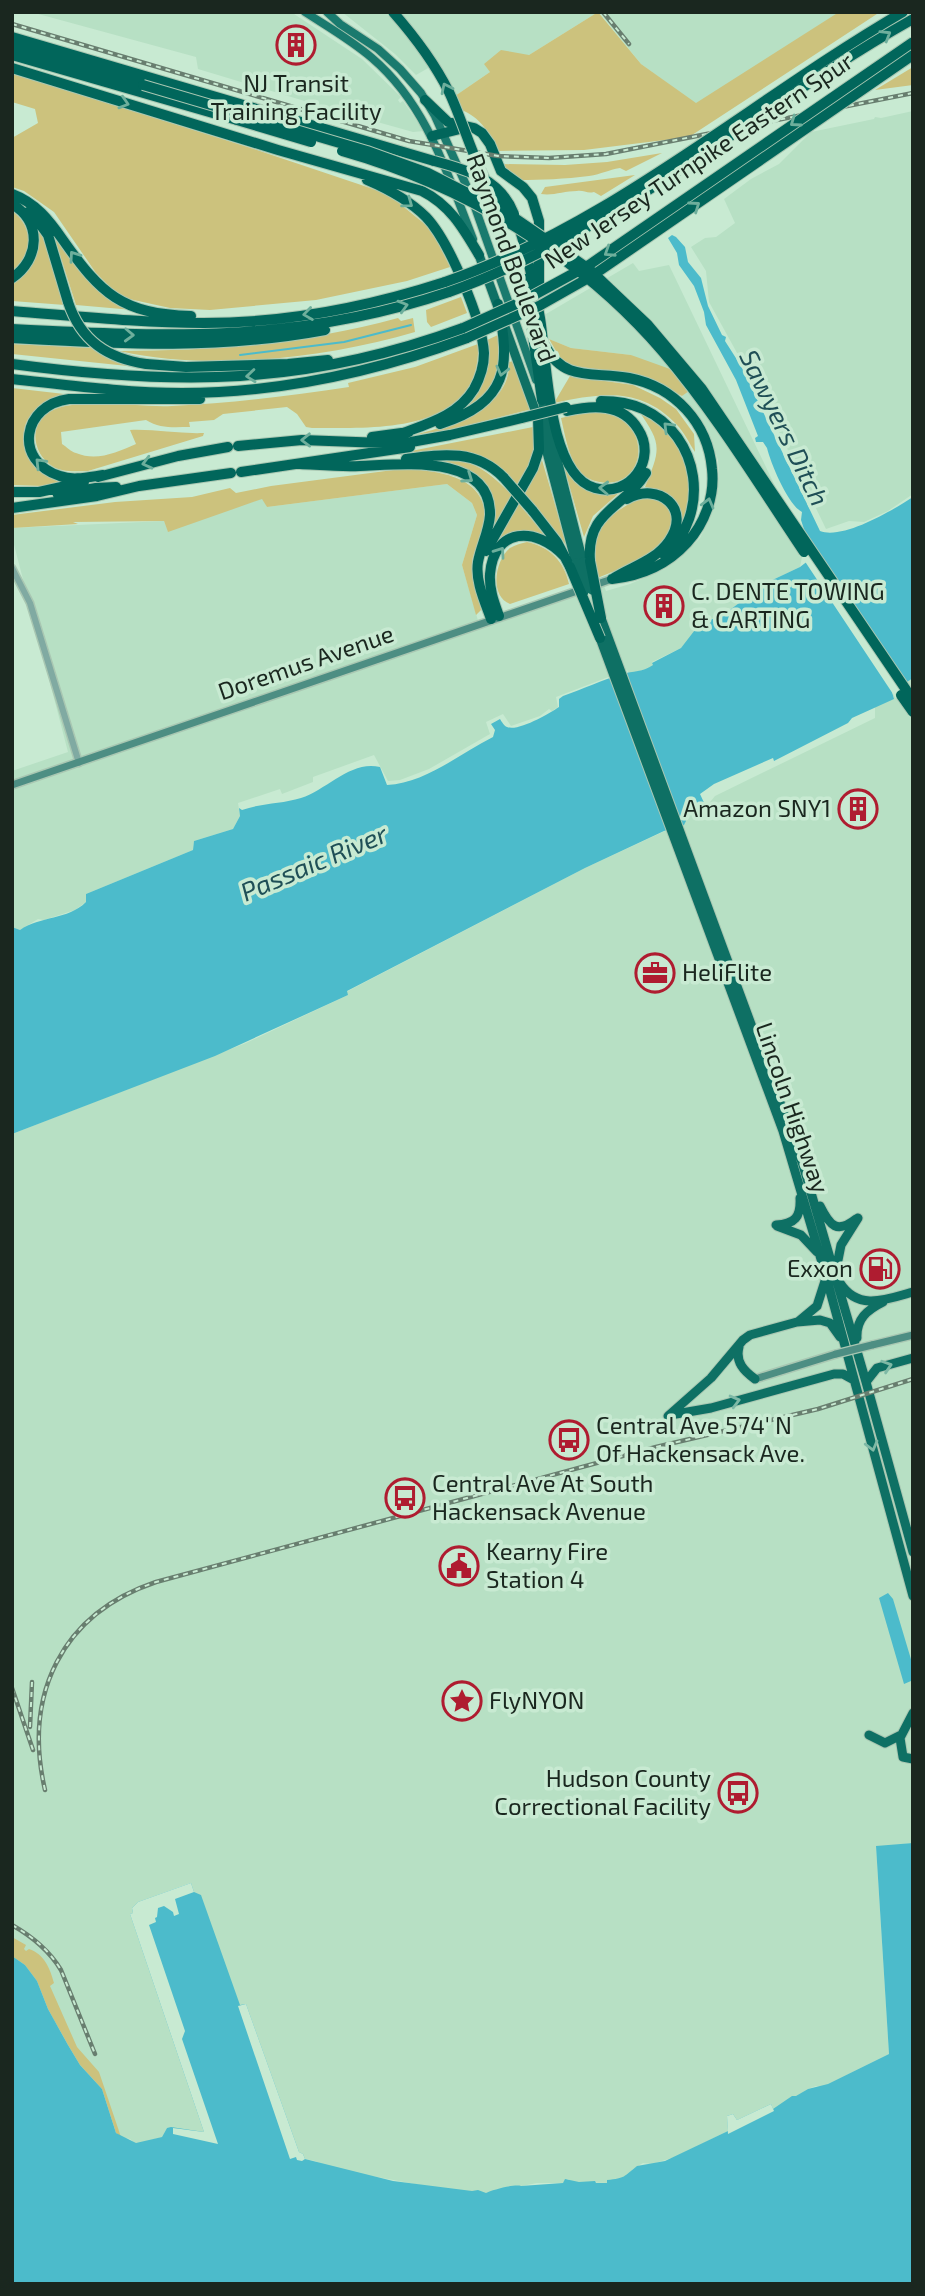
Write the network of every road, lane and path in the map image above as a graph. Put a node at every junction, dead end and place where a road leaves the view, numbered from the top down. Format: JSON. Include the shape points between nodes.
{"nodes":[{"id":1,"x":305,"y":12,"type":"edge"},
{"id":2,"x":327,"y":12,"type":"edge"},
{"id":3,"x":393,"y":12,"type":"edge"},
{"id":4,"x":904,"y":12,"type":"edge"},
{"id":5,"x":913,"y":19,"type":"edge"},
{"id":6,"x":12,"y":39,"type":"edge"},
{"id":7,"x":913,"y":42,"type":"edge"},
{"id":8,"x":12,"y":47,"type":"edge"},
{"id":9,"x":12,"y":55,"type":"edge"},
{"id":10,"x":913,"y":55,"type":"edge"},
{"id":11,"x":12,"y":62,"type":"edge"},
{"id":12,"x":12,"y":68,"type":"edge"},
{"id":13,"x":119,"y":78,"type":"junction"},
{"id":14,"x":145,"y":93,"type":"junction"},
{"id":15,"x":425,"y":100,"type":"junction"},
{"id":16,"x":471,"y":128,"type":"junction"},
{"id":17,"x":443,"y":132,"type":"junction"},
{"id":18,"x":432,"y":136,"type":"junction"},
{"id":19,"x":278,"y":150,"type":"junction"},
{"id":20,"x":12,"y":196,"type":"edge"},
{"id":21,"x":12,"y":204,"type":"edge"},
{"id":22,"x":512,"y":214,"type":"junction"},
{"id":23,"x":479,"y":255,"type":"junction"},
{"id":24,"x":12,"y":278,"type":"edge"},
{"id":25,"x":447,"y":287,"type":"junction"},
{"id":26,"x":498,"y":304,"type":"junction"},
{"id":27,"x":12,"y":311,"type":"edge"},
{"id":28,"x":358,"y":318,"type":"junction"},
{"id":29,"x":540,"y":318,"type":"junction"},
{"id":30,"x":243,"y":321,"type":"junction"},
{"id":31,"x":12,"y":329,"type":"edge"},
{"id":32,"x":465,"y":333,"type":"junction"},
{"id":33,"x":12,"y":338,"type":"edge"},
{"id":34,"x":543,"y":342,"type":"junction"},
{"id":35,"x":367,"y":358,"type":"junction"},
{"id":36,"x":12,"y":364,"type":"edge"},
{"id":37,"x":12,"y":379,"type":"edge"},
{"id":38,"x":242,"y":390,"type":"junction"},
{"id":39,"x":542,"y":400,"type":"junction"},
{"id":40,"x":611,"y":401,"type":"junction"},
{"id":41,"x":566,"y":409,"type":"junction"},
{"id":42,"x":538,"y":418,"type":"junction"},
{"id":43,"x":523,"y":420,"type":"junction"},
{"id":44,"x":403,"y":433,"type":"junction"},
{"id":45,"x":347,"y":440,"type":"junction"},
{"id":46,"x":300,"y":464,"type":"junction"},
{"id":47,"x":379,"y":465,"type":"junction"},
{"id":48,"x":103,"y":475,"type":"junction"},
{"id":49,"x":139,"y":486,"type":"junction"},
{"id":50,"x":12,"y":492,"type":"edge"},
{"id":51,"x":12,"y":497,"type":"edge"},
{"id":52,"x":12,"y":508,"type":"edge"},
{"id":53,"x":609,"y":510,"type":"junction"},
{"id":54,"x":564,"y":556,"type":"junction"},
{"id":55,"x":580,"y":564,"type":"junction"},
{"id":56,"x":12,"y":568,"type":"edge"},
{"id":57,"x":649,"y":570,"type":"junction"},
{"id":58,"x":479,"y":578,"type":"junction"},
{"id":59,"x":612,"y":579,"type":"junction"},
{"id":60,"x":495,"y":618,"type":"junction"},
{"id":61,"x":601,"y":618,"type":"joint"},
{"id":62,"x":600,"y":638,"type":"joint"},
{"id":63,"x":913,"y":700,"type":"edge"},
{"id":64,"x":913,"y":712,"type":"edge"},
{"id":65,"x":79,"y":763,"type":"junction"},
{"id":66,"x":12,"y":785,"type":"edge"},
{"id":67,"x":768,"y":1079,"type":"junction"},
{"id":68,"x":804,"y":1182,"type":"junction"},
{"id":69,"x":820,"y":1256,"type":"junction"},
{"id":70,"x":831,"y":1276,"type":"junction"},
{"id":71,"x":913,"y":1292,"type":"edge"},
{"id":72,"x":888,"y":1299,"type":"junction"},
{"id":73,"x":797,"y":1322,"type":"junction"},
{"id":74,"x":913,"y":1335,"type":"edge"},
{"id":75,"x":844,"y":1344,"type":"junction"},
{"id":76,"x":740,"y":1345,"type":"junction"},
{"id":77,"x":858,"y":1358,"type":"junction"},
{"id":78,"x":913,"y":1358,"type":"edge"},
{"id":79,"x":755,"y":1379,"type":"joint"},
{"id":80,"x":854,"y":1380,"type":"junction"},
{"id":81,"x":866,"y":1382,"type":"junction"},
{"id":82,"x":913,"y":1552,"type":"edge"},
{"id":83,"x":913,"y":1596,"type":"edge"},
{"id":84,"x":913,"y":1713,"type":"edge"},
{"id":85,"x":869,"y":1735,"type":"dead end"},
{"id":86,"x":901,"y":1735,"type":"junction"},
{"id":87,"x":913,"y":1759,"type":"edge"}],
"edges":[{"from":1,"to":18,"type":"main road","name":"Raymond Boulevard","via":[[387,73]]},
{"from":2,"to":15,"type":"main road","name":"Raymond Boulevard","via":[[390,59]]},
{"from":22,"to":3,"type":"highway","one_way":true,"bridge":true,"via":[[486,182],[441,77]]},
{"from":4,"to":25,"type":"highway","bridge":true,"via":[[597,211]]},
{"from":25,"to":5,"type":"highway","one_way":true,"bridge":true,"via":[[531,259],[590,227]]},
{"from":6,"to":13,"type":"highway"},
{"from":6,"to":22,"type":"highway","bridge":true,"via":[[483,176],[500,191]]},
{"from":7,"to":32,"type":"highway","name":"New Jersey Turnpike Eastern Spur","one_way":true,"bridge":true,"via":[[589,265]]},
{"from":8,"to":13,"type":"highway"},
{"from":9,"to":14,"type":"highway"},
{"from":32,"to":10,"type":"highway","name":"New Jersey Turnpike Eastern Spur","one_way":true,"bridge":true,"via":[[538,306],[607,266]]},
{"from":11,"to":14,"type":"highway"},
{"from":12,"to":19,"type":"highway","one_way":true},
{"from":13,"to":14,"type":"highway"},
{"from":14,"to":22,"type":"highway","bridge":true,"via":[[409,165]]},
{"from":14,"to":64,"type":"highway","bridge":true,"via":[[411,175],[522,231],[595,285],[655,343],[699,398]]},
{"from":15,"to":16,"type":"highway","via":[[449,122]]},
{"from":15,"to":17,"type":"main road","name":"Raymond Boulevard"},
{"from":16,"to":17,"type":"highway"},
{"from":16,"to":29,"type":"highway","via":[[484,135],[501,171],[526,190],[535,205]]},
{"from":17,"to":18,"type":"highway"},
{"from":17,"to":39,"type":"main road","name":"Raymond Boulevard","via":[[471,196]]},
{"from":18,"to":23,"type":"main road","name":"Raymond Boulevard"},
{"from":19,"to":23,"type":"highway","via":[[427,194],[454,216]]},
{"from":19,"to":44,"type":"highway","one_way":true,"via":[[392,192],[426,218],[452,256],[480,332],[482,370],[459,407]]},
{"from":30,"to":20,"type":"highway","one_way":true,"via":[[164,314],[116,299],[90,277],[43,213]]},
{"from":20,"to":35,"type":"highway","bridge":true,"via":[[45,229],[78,325],[96,346],[117,357],[146,364],[199,366]]},
{"from":21,"to":24,"type":"highway","via":[[29,220],[35,242],[28,263]]},
{"from":22,"to":29,"type":"highway"},
{"from":22,"to":39,"type":"highway"},
{"from":22,"to":63,"type":"highway","bridge":true,"via":[[603,282],[676,355]]},
{"from":23,"to":26,"type":"highway","name":"Raymond Boulevard"},
{"from":28,"to":25,"type":"highway","one_way":true},
{"from":25,"to":30,"type":"highway","one_way":true,"via":[[347,308]]},
{"from":26,"to":42,"type":"highway","name":"Raymond Boulevard"},
{"from":26,"to":44,"type":"highway","one_way":true,"via":[[505,359],[494,393],[458,417]]},
{"from":27,"to":30,"type":"highway","via":[[166,322]]},
{"from":31,"to":28,"type":"highway","one_way":true,"via":[[207,335]]},
{"from":28,"to":33,"type":"highway","via":[[311,333],[207,345]]},
{"from":29,"to":34,"type":"highway"},
{"from":32,"to":35,"type":"highway","name":"New Jersey Turnpike Eastern Spur"},
{"from":32,"to":38,"type":"highway","name":"New Jersey Turnpike Eastern Spur","via":[[412,357],[347,374]]},
{"from":41,"to":34,"type":"highway","one_way":true,"via":[[603,407],[630,419],[640,431],[645,449],[636,476],[619,488],[602,489],[573,473],[556,425]]},
{"from":57,"to":34,"type":"highway","one_way":true,"via":[[680,550],[704,517],[713,476],[705,439],[688,411],[663,390],[631,378],[570,371],[556,362]]},
{"from":35,"to":36,"type":"highway","name":"New Jersey Turnpike Eastern Spur","one_way":true,"via":[[279,374],[192,379]]},
{"from":37,"to":38,"type":"highway","name":"New Jersey Turnpike Eastern Spur","via":[[145,392]]},
{"from":48,"to":38,"type":"highway","one_way":true,"via":[[67,478],[38,463],[28,436],[42,410],[69,399],[196,399]]},
{"from":39,"to":55,"type":"highway","name":"Raymond Boulevard"},
{"from":40,"to":41,"type":"highway","via":[[589,401]]},
{"from":40,"to":53,"type":"highway","via":[[639,418],[651,448],[644,477]]},
{"from":57,"to":40,"type":"highway","one_way":true,"via":[[673,549],[687,527],[694,500],[693,473],[683,446],[661,420],[640,408]]},
{"from":41,"to":43,"type":"highway","bridge":true},
{"from":42,"to":55,"type":"highway","name":"Raymond Boulevard"},
{"from":42,"to":58,"type":"highway","via":[[535,463],[487,547]]},
{"from":43,"to":45,"type":"highway","via":[[419,441]]},
{"from":43,"to":46,"type":"highway","via":[[439,442]]},
{"from":44,"to":45,"type":"highway"},
{"from":45,"to":48,"type":"highway","one_way":true,"via":[[233,447]]},
{"from":46,"to":47,"type":"highway"},
{"from":46,"to":49,"type":"highway"},
{"from":47,"to":54,"type":"highway","bridge":true,"via":[[435,455],[462,455],[484,462],[550,531]]},
{"from":47,"to":58,"type":"highway","one_way":true,"via":[[441,466],[477,484],[487,498],[490,514],[477,565]]},
{"from":48,"to":50,"type":"highway","via":[[62,488]]},
{"from":49,"to":51,"type":"highway"},
{"from":49,"to":52,"type":"highway"},
{"from":53,"to":55,"type":"highway","via":[[599,519]]},
{"from":53,"to":59,"type":"highway","via":[[632,496],[650,492],[668,500],[677,522],[662,550]]},
{"from":54,"to":55,"type":"highway"},
{"from":60,"to":54,"type":"highway","one_way":true,"via":[[490,573],[503,545],[521,535],[535,535]]},
{"from":55,"to":61,"type":"highway","bridge":true},
{"from":55,"to":62,"type":"highway","bridge":true},
{"from":56,"to":65,"type":"street","via":[[30,603]]},
{"from":57,"to":59,"type":"highway"},
{"from":58,"to":60,"type":"highway"},
{"from":59,"to":60,"type":"main road","name":"Doremus Avenue"},
{"from":60,"to":65,"type":"main road","name":"Doremus Avenue"},
{"from":61,"to":67,"type":"highway","name":"Lincoln Highway"},
{"from":62,"to":67,"type":"highway","name":"Lincoln Highway"},
{"from":65,"to":66,"type":"main road","name":"Doremus Avenue"},
{"from":67,"to":68,"type":"highway","name":"Lincoln Highway"},
{"from":68,"to":69,"type":"highway","name":"Lincoln Highway"},
{"from":68,"to":69,"type":"highway","via":[[798,1218],[776,1225],[804,1237]]},
{"from":68,"to":70,"type":"highway","name":"Lincoln Highway"},
{"from":68,"to":70,"type":"highway","via":[[833,1225],[844,1226],[858,1218],[841,1245]]},
{"from":69,"to":70,"type":"highway","name":"Lincoln Highway"},
{"from":70,"to":72,"type":"highway","via":[[857,1300]]},
{"from":70,"to":73,"type":"highway","via":[[819,1304]]},
{"from":70,"to":75,"type":"highway","name":"Lincoln Highway"},
{"from":70,"to":77,"type":"highway","name":"Lincoln Highway"},
{"from":71,"to":72,"type":"highway"},
{"from":72,"to":77,"type":"highway","via":[[859,1322]]},
{"from":73,"to":75,"type":"highway","via":[[828,1322]]},
{"from":73,"to":76,"type":"highway","via":[[750,1335]]},
{"from":74,"to":79,"type":"main road","bridge":true},
{"from":75,"to":80,"type":"highway","name":"Lincoln Highway"},
{"from":76,"to":79,"type":"highway","via":[[740,1363]]},
{"from":76,"to":80,"type":"highway","one_way":true,"via":[[706,1384],[668,1416],[834,1374]]},
{"from":77,"to":81,"type":"highway","name":"Lincoln Highway"},
{"from":81,"to":78,"type":"highway","one_way":true,"via":[[877,1368]]},
{"from":80,"to":83,"type":"highway","name":"Lincoln Highway","one_way":true},
{"from":81,"to":82,"type":"highway","name":"Lincoln Highway"},
{"from":84,"to":86,"type":"highway"},
{"from":85,"to":86,"type":"highway","via":[[885,1743]]},
{"from":86,"to":87,"type":"highway","via":[[903,1757]]}]}
